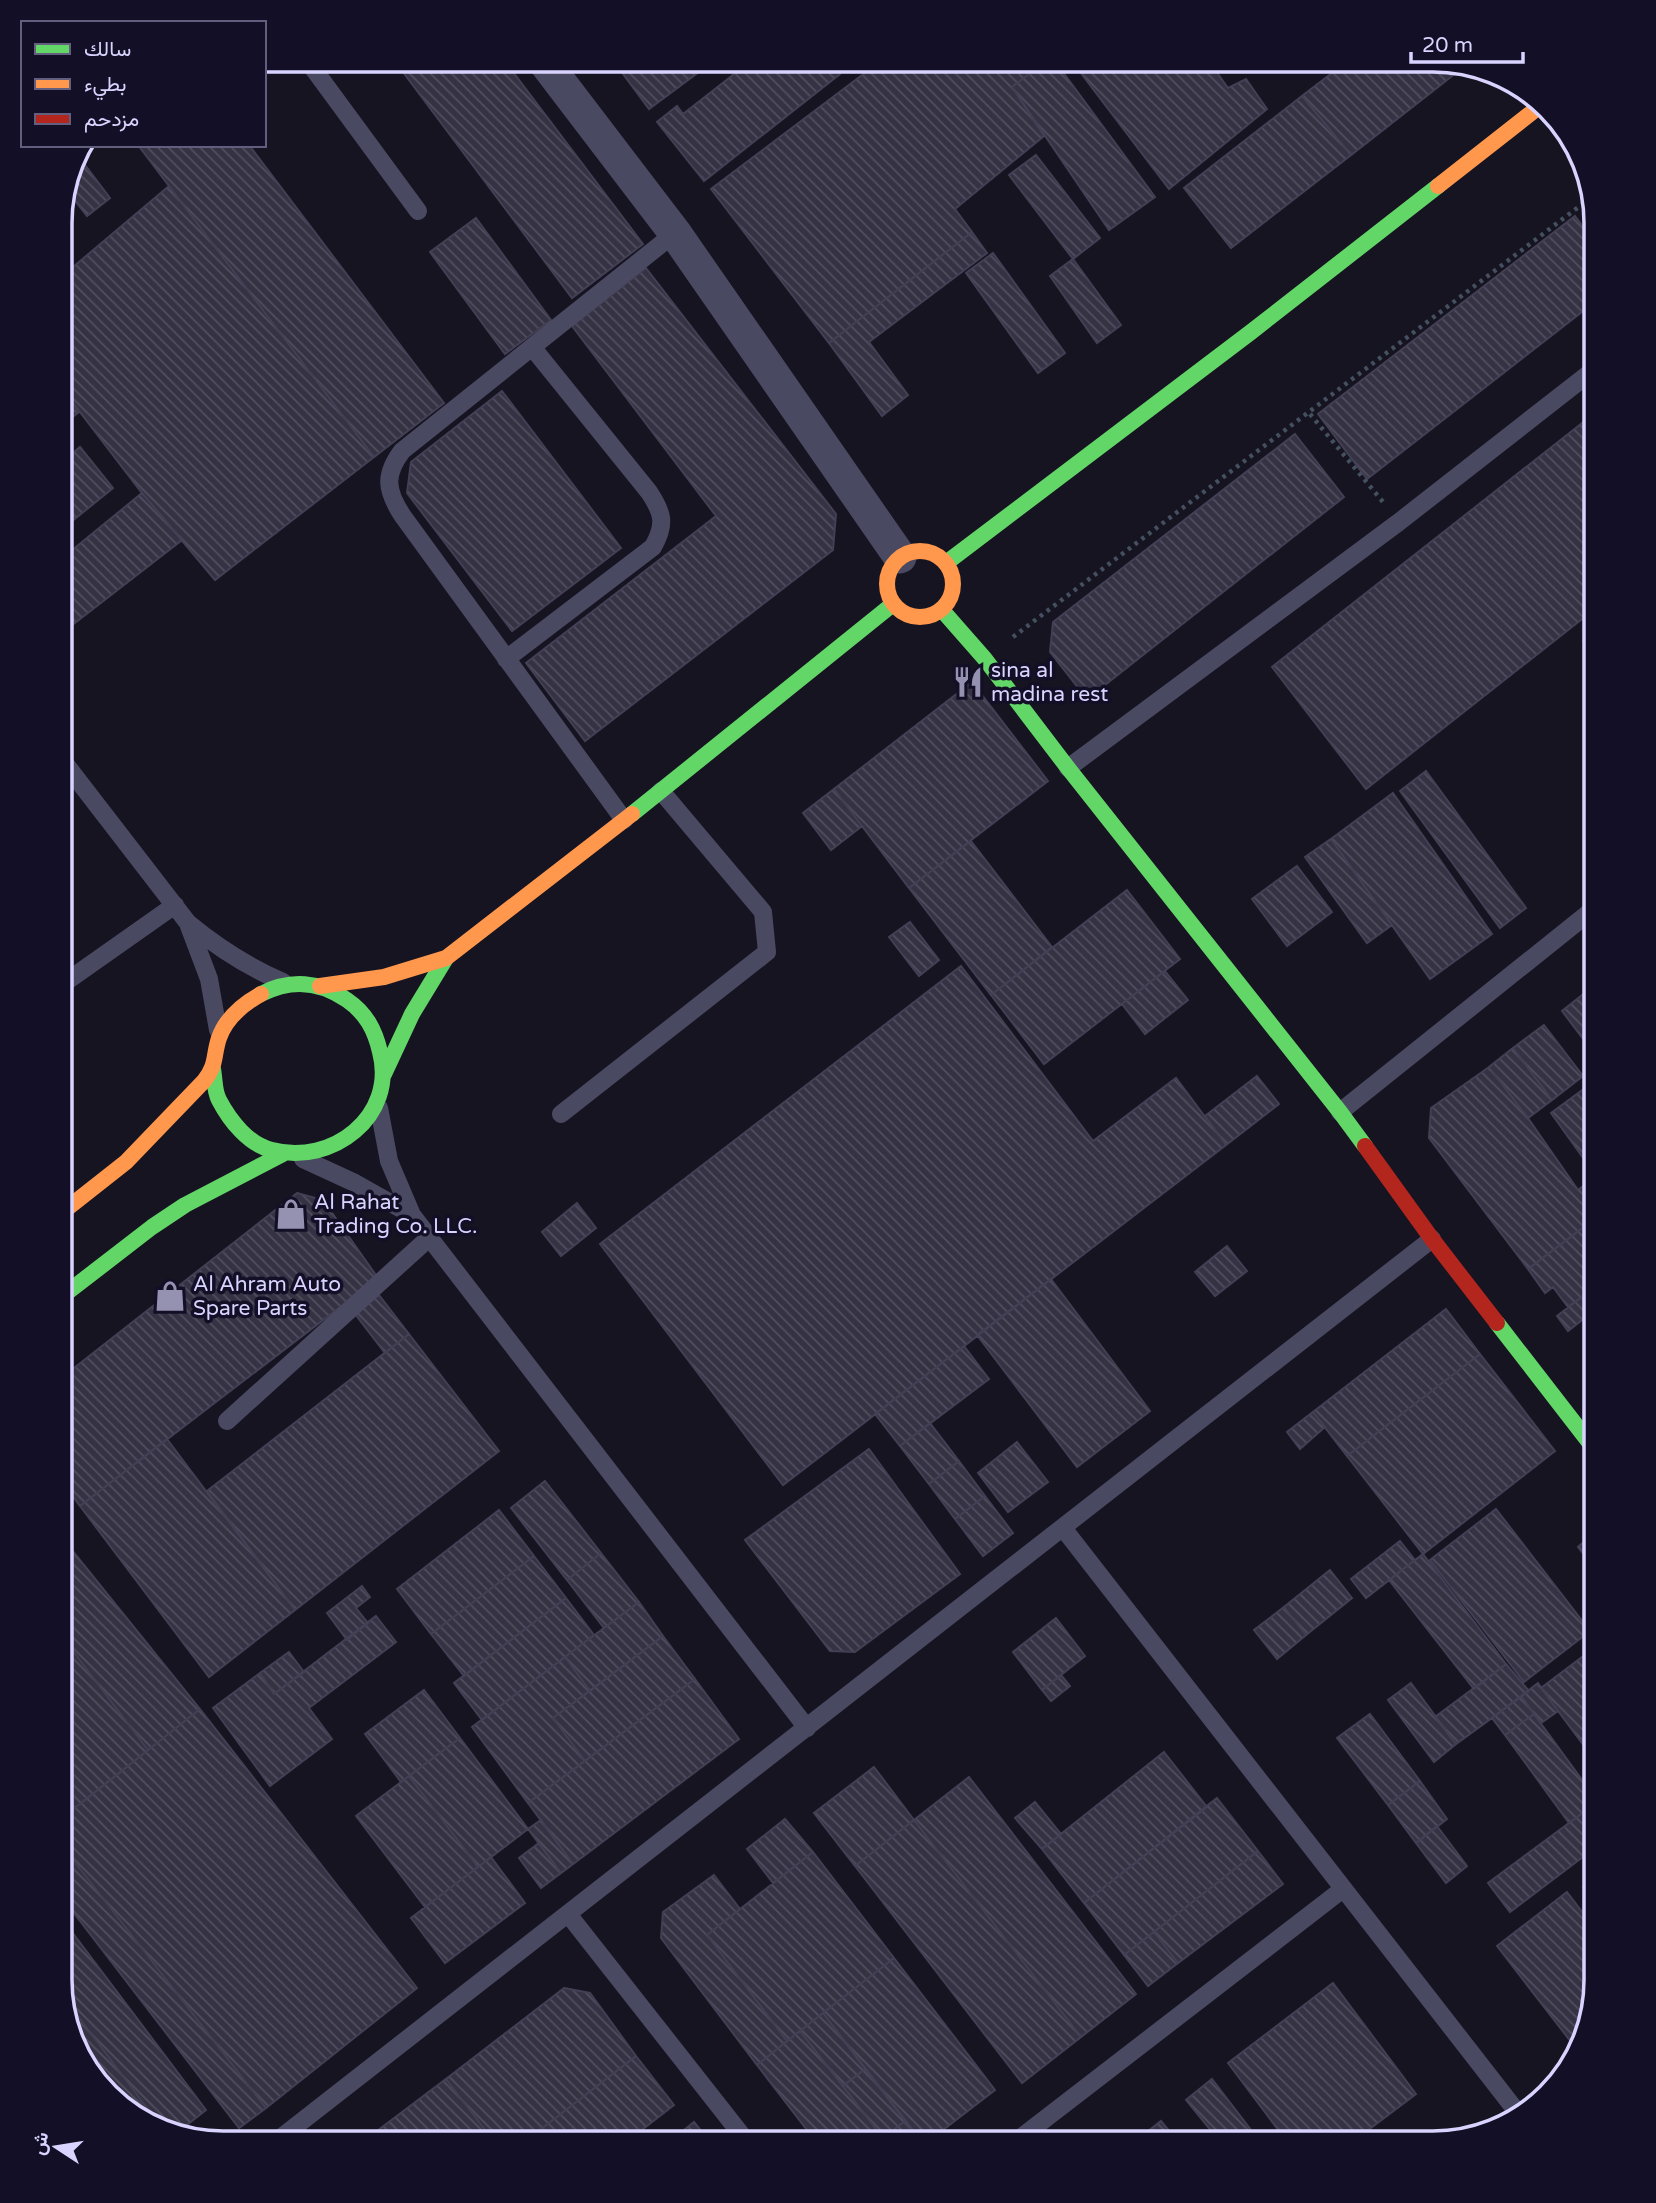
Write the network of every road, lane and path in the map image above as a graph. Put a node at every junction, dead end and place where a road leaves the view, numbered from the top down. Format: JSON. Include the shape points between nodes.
{"nodes":[{"id":1,"x":316,"y":72,"type":"edge"},
{"id":2,"x":552,"y":72,"type":"edge"},
{"id":3,"x":1534,"y":111,"type":"edge"},
{"id":4,"x":1583,"y":204,"type":"edge"},
{"id":5,"x":418,"y":211,"type":"dead end"},
{"id":6,"x":676,"y":233,"type":"junction"},
{"id":7,"x":532,"y":347,"type":"junction"},
{"id":8,"x":1584,"y":378,"type":"edge"},
{"id":9,"x":1310,"y":414,"type":"junction"},
{"id":10,"x":1399,"y":523,"type":"junction"},
{"id":11,"x":900,"y":557,"type":"junction"},
{"id":12,"x":946,"y":563,"type":"junction"},
{"id":13,"x":893,"y":604,"type":"junction"},
{"id":14,"x":942,"y":610,"type":"junction"},
{"id":15,"x":506,"y":659,"type":"junction"},
{"id":16,"x":985,"y":659,"type":"junction"},
{"id":17,"x":1068,"y":768,"type":"junction"},
{"id":18,"x":72,"y":784,"type":"edge"},
{"id":19,"x":661,"y":791,"type":"junction"},
{"id":20,"x":624,"y":820,"type":"junction"},
{"id":21,"x":174,"y":905,"type":"junction"},
{"id":22,"x":1584,"y":917,"type":"edge"},
{"id":23,"x":188,"y":923,"type":"junction"},
{"id":24,"x":446,"y":958,"type":"junction"},
{"id":25,"x":72,"y":977,"type":"edge"},
{"id":26,"x":288,"y":984,"type":"junction"},
{"id":27,"x":320,"y":986,"type":"junction"},
{"id":28,"x":219,"y":1038,"type":"junction"},
{"id":29,"x":213,"y":1069,"type":"junction"},
{"id":30,"x":384,"y":1074,"type":"junction"},
{"id":31,"x":378,"y":1103,"type":"junction"},
{"id":32,"x":1340,"y":1112,"type":"junction"},
{"id":33,"x":561,"y":1114,"type":"dead end"},
{"id":34,"x":289,"y":1155,"type":"junction"},
{"id":35,"x":72,"y":1205,"type":"edge"},
{"id":36,"x":412,"y":1215,"type":"junction"},
{"id":37,"x":430,"y":1237,"type":"junction"},
{"id":38,"x":1432,"y":1239,"type":"junction"},
{"id":39,"x":72,"y":1289,"type":"edge"},
{"id":40,"x":227,"y":1421,"type":"dead end"},
{"id":41,"x":1584,"y":1434,"type":"edge"},
{"id":42,"x":1063,"y":1528,"type":"junction"},
{"id":43,"x":807,"y":1728,"type":"junction"},
{"id":44,"x":1343,"y":1889,"type":"junction"},
{"id":45,"x":568,"y":1914,"type":"junction"},
{"id":46,"x":1514,"y":2108,"type":"edge"},
{"id":47,"x":291,"y":2131,"type":"edge"},
{"id":48,"x":738,"y":2131,"type":"edge"},
{"id":49,"x":1031,"y":2131,"type":"edge"}],
"edges":[{"from":1,"to":5,"type":"lane"},
{"from":2,"to":6,"type":"street"},
{"from":3,"to":12,"type":"street"},
{"from":4,"to":9,"type":"path"},
{"from":6,"to":7,"type":"lane"},
{"from":6,"to":11,"type":"street"},
{"from":7,"to":15,"type":"lane","via":[[402,451],[389,482],[401,515]]},
{"from":7,"to":15,"type":"lane","via":[[649,492],[662,525],[653,547]]},
{"from":8,"to":10,"type":"lane"},
{"from":9,"to":10,"type":"path"},
{"from":9,"to":16,"type":"path"},
{"from":10,"to":17,"type":"lane"},
{"from":11,"to":12,"type":"street","via":[[919,550]]},
{"from":11,"to":13,"type":"street","via":[[888,574]]},
{"from":12,"to":14,"type":"street","via":[[954,582]]},
{"from":13,"to":14,"type":"street","via":[[916,618]]},
{"from":13,"to":19,"type":"street"},
{"from":14,"to":16,"type":"street"},
{"from":15,"to":20,"type":"lane"},
{"from":16,"to":17,"type":"street"},
{"from":17,"to":32,"type":"street"},
{"from":18,"to":21,"type":"lane"},
{"from":19,"to":20,"type":"street"},
{"from":19,"to":33,"type":"lane","via":[[763,912],[767,952]]},
{"from":20,"to":24,"type":"street"},
{"from":21,"to":23,"type":"lane"},
{"from":21,"to":25,"type":"lane"},
{"from":22,"to":32,"type":"lane"},
{"from":23,"to":26,"type":"lane","via":[[235,958]]},
{"from":23,"to":28,"type":"lane","via":[[209,979]]},
{"from":24,"to":27,"type":"street","via":[[384,978]]},
{"from":24,"to":30,"type":"street","via":[[412,1014]]},
{"from":26,"to":27,"type":"street"},
{"from":26,"to":28,"type":"street","via":[[259,993],[235,1012]]},
{"from":27,"to":30,"type":"street","via":[[346,998],[368,1018],[381,1045]]},
{"from":28,"to":29,"type":"street"},
{"from":29,"to":34,"type":"street","via":[[218,1098],[232,1124],[255,1144]]},
{"from":29,"to":35,"type":"street","via":[[134,1154]]},
{"from":30,"to":31,"type":"street"},
{"from":31,"to":34,"type":"street","via":[[358,1131],[330,1150]]},
{"from":31,"to":36,"type":"lane","via":[[389,1161]]},
{"from":32,"to":38,"type":"street"},
{"from":34,"to":36,"type":"lane","via":[[355,1183]]},
{"from":34,"to":39,"type":"street","via":[[185,1205]]},
{"from":36,"to":37,"type":"lane"},
{"from":37,"to":40,"type":"lane"},
{"from":37,"to":43,"type":"lane"},
{"from":38,"to":41,"type":"street"},
{"from":38,"to":42,"type":"lane"},
{"from":42,"to":43,"type":"lane"},
{"from":42,"to":44,"type":"lane"},
{"from":43,"to":45,"type":"lane"},
{"from":44,"to":46,"type":"lane"},
{"from":44,"to":49,"type":"lane"},
{"from":45,"to":47,"type":"lane"},
{"from":45,"to":48,"type":"lane"}]}
